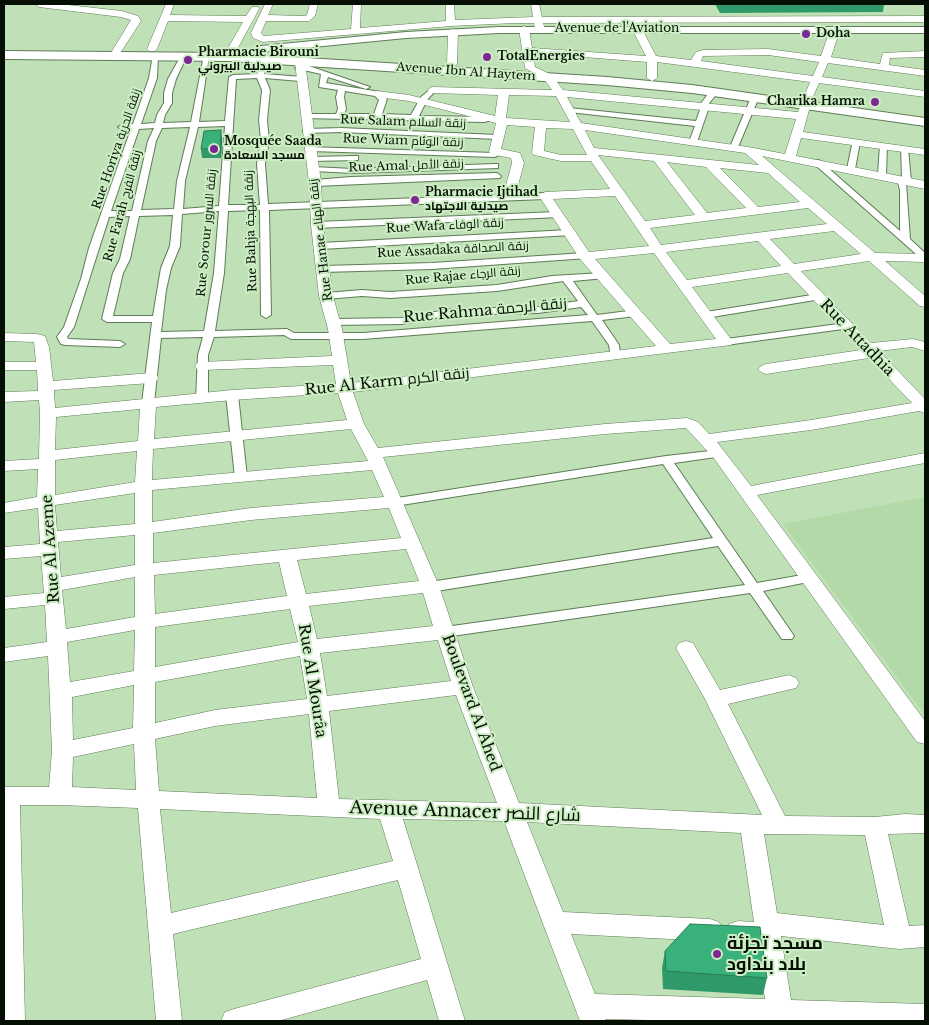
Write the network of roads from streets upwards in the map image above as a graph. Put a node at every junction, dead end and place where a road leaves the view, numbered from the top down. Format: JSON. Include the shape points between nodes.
{"nodes":[{"id":1,"x":39,"y":4,"type":"edge"},
{"id":2,"x":170,"y":4,"type":"edge"},
{"id":3,"x":257,"y":4,"type":"edge"},
{"id":4,"x":269,"y":4,"type":"edge"},
{"id":5,"x":314,"y":4,"type":"edge"},
{"id":6,"x":357,"y":4,"type":"edge"},
{"id":7,"x":450,"y":4,"type":"edge"},
{"id":8,"x":534,"y":4,"type":"edge"},
{"id":9,"x":164,"y":18,"type":"junction"},
{"id":10,"x":250,"y":18,"type":"junction"},
{"id":11,"x":262,"y":18,"type":"junction"},
{"id":12,"x":925,"y":19,"type":"edge"},
{"id":13,"x":558,"y":20,"type":"junction"},
{"id":14,"x":706,"y":20,"type":"junction"},
{"id":15,"x":539,"y":25,"type":"junction"},
{"id":16,"x":452,"y":28,"type":"junction"},
{"id":17,"x":524,"y":29,"type":"junction"},
{"id":18,"x":638,"y":29,"type":"junction"},
{"id":19,"x":835,"y":30,"type":"junction"},
{"id":20,"x":925,"y":30,"type":"edge"},
{"id":21,"x":355,"y":31,"type":"junction"},
{"id":22,"x":310,"y":44,"type":"junction"},
{"id":23,"x":4,"y":49,"type":"edge"},
{"id":24,"x":250,"y":50,"type":"junction"},
{"id":25,"x":527,"y":50,"type":"junction"},
{"id":26,"x":116,"y":53,"type":"junction"},
{"id":27,"x":154,"y":53,"type":"junction"},
{"id":28,"x":230,"y":53,"type":"junction"},
{"id":29,"x":925,"y":54,"type":"edge"},
{"id":30,"x":4,"y":55,"type":"edge"},
{"id":31,"x":187,"y":56,"type":"junction"},
{"id":32,"x":206,"y":56,"type":"junction"},
{"id":33,"x":272,"y":56,"type":"junction"},
{"id":34,"x":652,"y":58,"type":"junction"},
{"id":35,"x":825,"y":60,"type":"junction"},
{"id":36,"x":696,"y":63,"type":"junction"},
{"id":37,"x":452,"y":64,"type":"junction"},
{"id":38,"x":884,"y":67,"type":"junction"},
{"id":39,"x":530,"y":68,"type":"junction"},
{"id":40,"x":300,"y":70,"type":"junction"},
{"id":41,"x":925,"y":72,"type":"edge"},
{"id":42,"x":325,"y":74,"type":"junction"},
{"id":43,"x":260,"y":76,"type":"junction"},
{"id":44,"x":548,"y":77,"type":"junction"},
{"id":45,"x":652,"y":78,"type":"junction"},
{"id":46,"x":816,"y":79,"type":"junction"},
{"id":47,"x":342,"y":90,"type":"junction"},
{"id":48,"x":432,"y":90,"type":"joint"},
{"id":49,"x":504,"y":92,"type":"junction"},
{"id":50,"x":714,"y":92,"type":"junction"},
{"id":51,"x":560,"y":93,"type":"junction"},
{"id":52,"x":377,"y":94,"type":"junction"},
{"id":53,"x":925,"y":94,"type":"edge"},
{"id":54,"x":755,"y":97,"type":"junction"},
{"id":55,"x":423,"y":102,"type":"junction"},
{"id":56,"x":703,"y":106,"type":"junction"},
{"id":57,"x":804,"y":106,"type":"junction"},
{"id":58,"x":570,"y":110,"type":"junction"},
{"id":59,"x":748,"y":110,"type":"junction"},
{"id":60,"x":925,"y":115,"type":"edge"},
{"id":61,"x":306,"y":116,"type":"junction"},
{"id":62,"x":339,"y":116,"type":"junction"},
{"id":63,"x":377,"y":117,"type":"junction"},
{"id":64,"x":414,"y":118,"type":"junction"},
{"id":65,"x":497,"y":120,"type":"junction"},
{"id":66,"x":925,"y":122,"type":"edge"},
{"id":67,"x":230,"y":123,"type":"junction"},
{"id":68,"x":193,"y":124,"type":"junction"},
{"id":69,"x":541,"y":124,"type":"junction"},
{"id":70,"x":699,"y":124,"type":"junction"},
{"id":71,"x":159,"y":125,"type":"junction"},
{"id":72,"x":137,"y":126,"type":"junction"},
{"id":73,"x":578,"y":126,"type":"junction"},
{"id":74,"x":122,"y":127,"type":"dead end"},
{"id":75,"x":307,"y":131,"type":"junction"},
{"id":76,"x":796,"y":134,"type":"junction"},
{"id":77,"x":497,"y":137,"type":"junction"},
{"id":78,"x":679,"y":140,"type":"junction"},
{"id":79,"x":692,"y":142,"type":"junction"},
{"id":80,"x":856,"y":142,"type":"junction"},
{"id":81,"x":883,"y":146,"type":"junction"},
{"id":82,"x":734,"y":147,"type":"junction"},
{"id":83,"x":904,"y":149,"type":"junction"},
{"id":84,"x":748,"y":150,"type":"junction"},
{"id":85,"x":925,"y":152,"type":"edge"},
{"id":86,"x":495,"y":154,"type":"junction"},
{"id":87,"x":593,"y":155,"type":"junction"},
{"id":88,"x":790,"y":156,"type":"junction"},
{"id":89,"x":312,"y":159,"type":"junction"},
{"id":90,"x":664,"y":159,"type":"junction"},
{"id":91,"x":816,"y":162,"type":"junction"},
{"id":92,"x":710,"y":164,"type":"junction"},
{"id":93,"x":495,"y":166,"type":"junction"},
{"id":94,"x":851,"y":169,"type":"junction"},
{"id":95,"x":771,"y":170,"type":"junction"},
{"id":96,"x":882,"y":175,"type":"junction"},
{"id":97,"x":497,"y":176,"type":"junction"},
{"id":98,"x":904,"y":180,"type":"junction"},
{"id":99,"x":316,"y":183,"type":"junction"},
{"id":100,"x":925,"y":185,"type":"edge"},
{"id":101,"x":618,"y":192,"type":"junction"},
{"id":102,"x":515,"y":193,"type":"junction"},
{"id":103,"x":545,"y":196,"type":"junction"},
{"id":104,"x":810,"y":204,"type":"junction"},
{"id":105,"x":316,"y":206,"type":"junction"},
{"id":106,"x":223,"y":208,"type":"junction"},
{"id":107,"x":264,"y":208,"type":"junction"},
{"id":108,"x":755,"y":211,"type":"junction"},
{"id":109,"x":178,"y":212,"type":"junction"},
{"id":110,"x":135,"y":213,"type":"junction"},
{"id":111,"x":106,"y":214,"type":"junction"},
{"id":112,"x":557,"y":215,"type":"junction"},
{"id":113,"x":704,"y":218,"type":"junction"},
{"id":114,"x":317,"y":224,"type":"junction"},
{"id":115,"x":642,"y":225,"type":"junction"},
{"id":116,"x":836,"y":227,"type":"junction"},
{"id":117,"x":569,"y":233,"type":"junction"},
{"id":118,"x":761,"y":237,"type":"junction"},
{"id":119,"x":905,"y":240,"type":"junction"},
{"id":120,"x":321,"y":246,"type":"junction"},
{"id":121,"x":657,"y":249,"type":"junction"},
{"id":122,"x":585,"y":256,"type":"junction"},
{"id":123,"x":870,"y":257,"type":"junction"},
{"id":124,"x":924,"y":258,"type":"edge"},
{"id":125,"x":789,"y":268,"type":"junction"},
{"id":126,"x":323,"y":269,"type":"junction"},
{"id":127,"x":602,"y":276,"type":"junction"},
{"id":128,"x":566,"y":278,"type":"junction"},
{"id":129,"x":684,"y":284,"type":"junction"},
{"id":130,"x":326,"y":296,"type":"junction"},
{"id":131,"x":818,"y":297,"type":"junction"},
{"id":132,"x":585,"y":303,"type":"junction"},
{"id":133,"x":925,"y":303,"type":"edge"},
{"id":134,"x":636,"y":313,"type":"junction"},
{"id":135,"x":266,"y":315,"type":"dead end"},
{"id":136,"x":706,"y":315,"type":"junction"},
{"id":137,"x":595,"y":317,"type":"junction"},
{"id":138,"x":158,"y":319,"type":"junction"},
{"id":139,"x":333,"y":322,"type":"junction"},
{"id":140,"x":846,"y":326,"type":"junction"},
{"id":141,"x":156,"y":335,"type":"junction"},
{"id":142,"x":208,"y":335,"type":"junction"},
{"id":143,"x":336,"y":336,"type":"junction"},
{"id":144,"x":4,"y":337,"type":"edge"},
{"id":145,"x":726,"y":342,"type":"junction"},
{"id":146,"x":120,"y":344,"type":"dead end"},
{"id":147,"x":925,"y":347,"type":"edge"},
{"id":148,"x":667,"y":350,"type":"junction"},
{"id":149,"x":870,"y":351,"type":"junction"},
{"id":150,"x":615,"y":355,"type":"junction"},
{"id":151,"x":340,"y":360,"type":"junction"},
{"id":152,"x":4,"y":366,"type":"edge"},
{"id":153,"x":43,"y":366,"type":"junction"},
{"id":154,"x":202,"y":366,"type":"junction"},
{"id":155,"x":766,"y":369,"type":"dead end"},
{"id":156,"x":152,"y":378,"type":"junction"},
{"id":157,"x":344,"y":388,"type":"junction"},
{"id":158,"x":232,"y":395,"type":"junction"},
{"id":159,"x":4,"y":396,"type":"edge"},
{"id":160,"x":47,"y":398,"type":"junction"},
{"id":161,"x":202,"y":399,"type":"junction"},
{"id":162,"x":148,"y":402,"type":"junction"},
{"id":163,"x":923,"y":403,"type":"edge"},
{"id":164,"x":356,"y":424,"type":"junction"},
{"id":165,"x":236,"y":435,"type":"junction"},
{"id":166,"x":706,"y":439,"type":"junction"},
{"id":167,"x":145,"y":445,"type":"junction"},
{"id":168,"x":719,"y":454,"type":"junction"},
{"id":169,"x":925,"y":458,"type":"edge"},
{"id":170,"x":375,"y":459,"type":"junction"},
{"id":171,"x":47,"y":460,"type":"junction"},
{"id":172,"x":666,"y":460,"type":"junction"},
{"id":173,"x":4,"y":466,"type":"edge"},
{"id":174,"x":240,"y":477,"type":"junction"},
{"id":175,"x":143,"y":486,"type":"junction"},
{"id":176,"x":746,"y":492,"type":"junction"},
{"id":177,"x":46,"y":502,"type":"junction"},
{"id":178,"x":395,"y":502,"type":"junction"},
{"id":179,"x":4,"y":508,"type":"edge"},
{"id":180,"x":144,"y":529,"type":"junction"},
{"id":181,"x":721,"y":541,"type":"junction"},
{"id":182,"x":51,"y":543,"type":"junction"},
{"id":183,"x":412,"y":543,"type":"junction"},
{"id":184,"x":4,"y":553,"type":"edge"},
{"id":185,"x":287,"y":556,"type":"junction"},
{"id":186,"x":143,"y":570,"type":"junction"},
{"id":187,"x":808,"y":578,"type":"junction"},
{"id":188,"x":430,"y":587,"type":"junction"},
{"id":189,"x":752,"y":588,"type":"junction"},
{"id":190,"x":54,"y":591,"type":"junction"},
{"id":191,"x":299,"y":601,"type":"junction"},
{"id":192,"x":4,"y":603,"type":"edge"},
{"id":193,"x":145,"y":622,"type":"junction"},
{"id":194,"x":445,"y":632,"type":"junction"},
{"id":195,"x":787,"y":636,"type":"dead end"},
{"id":196,"x":58,"y":642,"type":"junction"},
{"id":197,"x":309,"y":647,"type":"junction"},
{"id":198,"x":686,"y":648,"type":"dead end"},
{"id":199,"x":4,"y":655,"type":"edge"},
{"id":200,"x":145,"y":677,"type":"junction"},
{"id":201,"x":789,"y":683,"type":"dead end"},
{"id":202,"x":463,"y":687,"type":"junction"},
{"id":203,"x":61,"y":691,"type":"junction"},
{"id":204,"x":714,"y":699,"type":"junction"},
{"id":205,"x":318,"y":704,"type":"junction"},
{"id":206,"x":144,"y":734,"type":"junction"},
{"id":207,"x":925,"y":736,"type":"edge"},
{"id":208,"x":63,"y":751,"type":"junction"},
{"id":209,"x":6,"y":796,"type":"edge"},
{"id":210,"x":60,"y":796,"type":"junction"},
{"id":211,"x":148,"y":799,"type":"junction"},
{"id":212,"x":329,"y":808,"type":"junction"},
{"id":213,"x":389,"y":810,"type":"junction"},
{"id":214,"x":511,"y":812,"type":"junction"},
{"id":215,"x":751,"y":824,"type":"junction"},
{"id":216,"x":925,"y":824,"type":"edge"},
{"id":217,"x":778,"y":825,"type":"junction"},
{"id":218,"x":875,"y":826,"type":"junction"},
{"id":219,"x":407,"y":868,"type":"junction"},
{"id":220,"x":554,"y":922,"type":"junction"},
{"id":221,"x":161,"y":926,"type":"junction"},
{"id":222,"x":767,"y":928,"type":"junction"},
{"id":223,"x":925,"y":936,"type":"edge"},
{"id":224,"x":899,"y":938,"type":"junction"},
{"id":225,"x":436,"y":966,"type":"junction"},
{"id":226,"x":8,"y":992,"type":"edge"},
{"id":227,"x":780,"y":1010,"type":"junction"},
{"id":228,"x":590,"y":1014,"type":"edge"},
{"id":229,"x":925,"y":1016,"type":"edge"},
{"id":230,"x":863,"y":1017,"type":"edge"},
{"id":231,"x":12,"y":1021,"type":"edge"},
{"id":232,"x":169,"y":1021,"type":"edge"},
{"id":233,"x":234,"y":1021,"type":"edge"},
{"id":234,"x":452,"y":1021,"type":"edge"}],
"edges":[{"from":1,"to":26,"type":"street","via":[[132,13],[136,21]]},
{"from":2,"to":9,"type":"street"},
{"from":3,"to":10,"type":"street"},
{"from":4,"to":11,"type":"street"},
{"from":5,"to":11,"type":"street","via":[[311,16],[306,18]]},
{"from":6,"to":21,"type":"street"},
{"from":7,"to":16,"type":"street"},
{"from":8,"to":15,"type":"street"},
{"from":9,"to":10,"type":"street"},
{"from":9,"to":27,"type":"street"},
{"from":10,"to":28,"type":"street"},
{"from":11,"to":21,"type":"street","via":[[256,36],[263,38]]},
{"from":12,"to":14,"type":"street","via":[[897,15]]},
{"from":13,"to":14,"type":"street"},
{"from":13,"to":15,"type":"street","name":"Avenue de l'Aviation"},
{"from":13,"to":18,"type":"street","name":"Avenue de l'Aviation"},
{"from":14,"to":18,"type":"street","name":"Avenue de l'Aviation"},
{"from":14,"to":19,"type":"street","name":"Avenue de l'Aviation"},
{"from":15,"to":16,"type":"street"},
{"from":15,"to":17,"type":"street","name":"Avenue de l'Aviation"},
{"from":16,"to":17,"type":"street","name":"Avenue de l'Aviation"},
{"from":16,"to":21,"type":"street"},
{"from":16,"to":22,"type":"street","name":"Avenue de l'Aviation"},
{"from":16,"to":37,"type":"street"},
{"from":17,"to":25,"type":"street"},
{"from":18,"to":34,"type":"street"},
{"from":19,"to":20,"type":"street","name":"Avenue de l'Aviation"},
{"from":19,"to":35,"type":"street"},
{"from":22,"to":24,"type":"street","name":"Avenue de l'Aviation"},
{"from":22,"to":33,"type":"street","name":"Avenue de l'Aviation"},
{"from":23,"to":26,"type":"street","name":"Avenue Ibn Al Haytem"},
{"from":24,"to":28,"type":"street","name":"Avenue Ibn Al Haytem"},
{"from":24,"to":33,"type":"street","name":"Avenue Ibn Al Haytem"},
{"from":25,"to":34,"type":"street"},
{"from":25,"to":39,"type":"street"},
{"from":26,"to":27,"type":"street","name":"Avenue Ibn Al Haytem"},
{"from":26,"to":30,"type":"street","name":"Avenue Ibn Al Haytem"},
{"from":27,"to":28,"type":"street","name":"Avenue Ibn Al Haytem"},
{"from":27,"to":31,"type":"street","name":"Avenue Ibn Al Haytem"},
{"from":27,"to":72,"type":"street","name":"Rue Horiya زنقة الحرية","via":[[154,78]]},
{"from":28,"to":32,"type":"street","name":"Avenue Ibn Al Haytem"},
{"from":28,"to":33,"type":"street","name":"Avenue Ibn Al Haytem"},
{"from":29,"to":38,"type":"street","via":[[886,55]]},
{"from":31,"to":32,"type":"street","name":"Avenue Ibn Al Haytem"},
{"from":31,"to":71,"type":"street","name":"Rue Farah زنقة الفرح","via":[[172,79],[168,103]]},
{"from":32,"to":68,"type":"street"},
{"from":33,"to":37,"type":"street","name":"Avenue Ibn Al Haytem"},
{"from":33,"to":40,"type":"street","name":"Avenue Ibn Al Haytem"},
{"from":33,"to":43,"type":"street"},
{"from":34,"to":36,"type":"street"},
{"from":34,"to":45,"type":"street"},
{"from":35,"to":36,"type":"street","via":[[730,51],[699,54]]},
{"from":35,"to":38,"type":"street"},
{"from":35,"to":46,"type":"street"},
{"from":36,"to":46,"type":"street"},
{"from":37,"to":39,"type":"street","name":"Avenue Ibn Al Haytem"},
{"from":38,"to":41,"type":"street"},
{"from":39,"to":44,"type":"street"},
{"from":39,"to":45,"type":"street","name":"Avenue Ibn Al Haytem"},
{"from":40,"to":42,"type":"street","name":"Rue Sorour زنقة السرور","via":[[304,67]]},
{"from":40,"to":43,"type":"street","name":"Rue Sorour زنقة السرور"},
{"from":40,"to":44,"type":"street","name":"Avenue Ibn Al Haytem"},
{"from":40,"to":61,"type":"street","name":"Rue Hanae زنقة الهناء"},
{"from":42,"to":47,"type":"street","via":[[322,85]]},
{"from":42,"to":52,"type":"street","name":"Rue Sorour زنقة السرور","via":[[364,86]]},
{"from":43,"to":67,"type":"street","name":"Rue Sorour زنقة السرور","via":[[233,77]]},
{"from":43,"to":107,"type":"street","name":"Rue Bahja زنقة البهجة","via":[[266,90],[261,164]]},
{"from":44,"to":50,"type":"street","name":"Avenue Ibn Al Haytem"},
{"from":44,"to":51,"type":"street"},
{"from":45,"to":57,"type":"street","name":"Avenue Ibn Al Haytem"},
{"from":46,"to":53,"type":"street"},
{"from":46,"to":57,"type":"street"},
{"from":47,"to":52,"type":"street"},
{"from":47,"to":62,"type":"street"},
{"from":48,"to":49,"type":"street"},
{"from":48,"to":55,"type":"street"},
{"from":49,"to":51,"type":"street"},
{"from":49,"to":65,"type":"street"},
{"from":50,"to":54,"type":"street","name":"Avenue Ibn Al Haytem"},
{"from":50,"to":56,"type":"street"},
{"from":51,"to":56,"type":"street"},
{"from":51,"to":58,"type":"street"},
{"from":52,"to":55,"type":"street"},
{"from":52,"to":63,"type":"street","via":[[383,99]]},
{"from":54,"to":57,"type":"street","name":"Avenue Ibn Al Haytem"},
{"from":54,"to":59,"type":"street"},
{"from":55,"to":64,"type":"street"},
{"from":55,"to":65,"type":"street"},
{"from":56,"to":59,"type":"street"},
{"from":56,"to":70,"type":"street"},
{"from":57,"to":59,"type":"street"},
{"from":57,"to":60,"type":"street","name":"Avenue Ibn Al Haytem"},
{"from":57,"to":66,"type":"street","name":"Avenue Ibn Al Haytem"},
{"from":57,"to":76,"type":"street"},
{"from":58,"to":70,"type":"street"},
{"from":58,"to":73,"type":"street"},
{"from":59,"to":82,"type":"street"},
{"from":61,"to":62,"type":"street"},
{"from":61,"to":75,"type":"street","name":"Rue Hanae زنقة الهناء"},
{"from":62,"to":63,"type":"street"},
{"from":63,"to":64,"type":"street"},
{"from":64,"to":65,"type":"street"},
{"from":65,"to":69,"type":"street"},
{"from":65,"to":77,"type":"street"},
{"from":67,"to":68,"type":"street"},
{"from":67,"to":106,"type":"street","name":"Rue Sorour زنقة السرور"},
{"from":68,"to":71,"type":"street"},
{"from":68,"to":109,"type":"street"},
{"from":69,"to":73,"type":"street"},
{"from":69,"to":87,"type":"street","via":[[538,153],[561,158]]},
{"from":70,"to":79,"type":"street"},
{"from":71,"to":72,"type":"street"},
{"from":71,"to":110,"type":"street","name":"Rue Farah زنقة الفرح","via":[[152,141]]},
{"from":72,"to":74,"type":"street"},
{"from":72,"to":111,"type":"street","name":"Rue Horiya زنقة الحرية"},
{"from":73,"to":78,"type":"street"},
{"from":73,"to":87,"type":"street"},
{"from":75,"to":77,"type":"street","name":"Rue Salam زنقة السلام"},
{"from":75,"to":89,"type":"street","name":"Rue Hanae زنقة الهناء"},
{"from":76,"to":80,"type":"street"},
{"from":76,"to":88,"type":"street"},
{"from":77,"to":86,"type":"street"},
{"from":78,"to":79,"type":"street"},
{"from":78,"to":90,"type":"street"},
{"from":79,"to":82,"type":"street"},
{"from":80,"to":81,"type":"street"},
{"from":80,"to":94,"type":"street"},
{"from":81,"to":83,"type":"street"},
{"from":81,"to":96,"type":"street"},
{"from":82,"to":84,"type":"street"},
{"from":83,"to":85,"type":"street"},
{"from":83,"to":98,"type":"street"},
{"from":84,"to":88,"type":"street"},
{"from":84,"to":95,"type":"street"},
{"from":86,"to":89,"type":"street","name":"Rue Wiam زنقة الوئام"},
{"from":86,"to":93,"type":"street"},
{"from":86,"to":102,"type":"street","via":[[508,152],[516,155]]},
{"from":87,"to":90,"type":"street"},
{"from":87,"to":101,"type":"street"},
{"from":88,"to":91,"type":"street"},
{"from":89,"to":93,"type":"street","via":[[353,170]]},
{"from":89,"to":99,"type":"street","name":"Rue Hanae زنقة الهناء"},
{"from":90,"to":92,"type":"street"},
{"from":90,"to":113,"type":"street"},
{"from":91,"to":94,"type":"street"},
{"from":91,"to":119,"type":"street"},
{"from":92,"to":95,"type":"street"},
{"from":92,"to":108,"type":"street"},
{"from":93,"to":97,"type":"street"},
{"from":94,"to":96,"type":"street"},
{"from":95,"to":104,"type":"street"},
{"from":96,"to":98,"type":"street"},
{"from":97,"to":99,"type":"street","name":"Rue Amal زنقة الأمل"},
{"from":97,"to":102,"type":"street"},
{"from":98,"to":100,"type":"street"},
{"from":98,"to":119,"type":"street"},
{"from":99,"to":105,"type":"street","name":"Rue Hanae زنقة الهناء"},
{"from":101,"to":103,"type":"street"},
{"from":101,"to":115,"type":"street"},
{"from":102,"to":103,"type":"street"},
{"from":102,"to":105,"type":"street"},
{"from":103,"to":112,"type":"street"},
{"from":104,"to":108,"type":"street"},
{"from":104,"to":116,"type":"street"},
{"from":105,"to":107,"type":"street"},
{"from":105,"to":114,"type":"street","name":"Rue Hanae زنقة الهناء"},
{"from":106,"to":107,"type":"street"},
{"from":106,"to":109,"type":"street"},
{"from":106,"to":142,"type":"street","name":"Rue Sorour زنقة السرور","via":[[219,273]]},
{"from":107,"to":135,"type":"street","name":"Rue Bahja زنقة البهجة"},
{"from":108,"to":113,"type":"street"},
{"from":109,"to":110,"type":"street"},
{"from":109,"to":138,"type":"street","via":[[175,246],[165,276]]},
{"from":110,"to":111,"type":"street"},
{"from":110,"to":138,"type":"street","name":"Rue Farah زنقة الفرح","via":[[107,320]]},
{"from":111,"to":146,"type":"street","name":"Rue Horiya زنقة الحرية","via":[[69,327],[62,337],[66,342]]},
{"from":112,"to":114,"type":"street"},
{"from":112,"to":117,"type":"street"},
{"from":113,"to":115,"type":"street"},
{"from":114,"to":120,"type":"street","name":"Rue Hanae زنقة الهناء"},
{"from":115,"to":121,"type":"street"},
{"from":116,"to":118,"type":"street"},
{"from":116,"to":123,"type":"street"},
{"from":117,"to":120,"type":"street","name":"Rue Wafa زنقة الوفاء"},
{"from":117,"to":122,"type":"street"},
{"from":118,"to":121,"type":"street"},
{"from":118,"to":125,"type":"street","name":"Rue Attadhia"},
{"from":119,"to":124,"type":"street"},
{"from":120,"to":126,"type":"street","name":"Rue Hanae زنقة الهناء"},
{"from":121,"to":122,"type":"street"},
{"from":121,"to":129,"type":"street"},
{"from":122,"to":126,"type":"street","name":"Rue Assadaka زنقة الصداقة"},
{"from":122,"to":127,"type":"street"},
{"from":123,"to":124,"type":"street"},
{"from":123,"to":125,"type":"street"},
{"from":123,"to":133,"type":"street"},
{"from":125,"to":129,"type":"street"},
{"from":125,"to":131,"type":"street","name":"Rue Attadhia"},
{"from":126,"to":130,"type":"street","name":"Rue Hanae زنقة الهناء"},
{"from":127,"to":128,"type":"street","name":"Rue Rajae زنقة الرجاء"},
{"from":127,"to":134,"type":"street"},
{"from":128,"to":130,"type":"street","name":"Rue Rajae زنقة الرجاء","via":[[497,288]]},
{"from":128,"to":132,"type":"street"},
{"from":129,"to":136,"type":"street"},
{"from":130,"to":139,"type":"street","name":"Rue Hanae زنقة الهناء"},
{"from":131,"to":136,"type":"street"},
{"from":131,"to":140,"type":"street","name":"Rue Attadhia"},
{"from":132,"to":137,"type":"street"},
{"from":132,"to":139,"type":"street","via":[[538,310],[450,312],[402,321]]},
{"from":134,"to":137,"type":"street","name":"Rue Rahma زنقة الرحمة"},
{"from":134,"to":148,"type":"street"},
{"from":136,"to":145,"type":"street"},
{"from":137,"to":143,"type":"street","name":"Rue Rahma زنقة الرحمة","via":[[386,335]]},
{"from":137,"to":150,"type":"street","via":[[614,345]]},
{"from":138,"to":141,"type":"street"},
{"from":139,"to":143,"type":"street","name":"Rue Hanae زنقة الهناء"},
{"from":140,"to":145,"type":"street"},
{"from":140,"to":149,"type":"street","name":"Rue Attadhia"},
{"from":141,"to":142,"type":"street","name":"Rue Rahma زنقة الرحمة"},
{"from":141,"to":156,"type":"street"},
{"from":142,"to":143,"type":"street","name":"Rue Rahma زنقة الرحمة","via":[[287,332],[292,336]]},
{"from":142,"to":154,"type":"street","name":"Rue Sorour زنقة السرور"},
{"from":143,"to":151,"type":"street","name":"Rue Hanae زنقة الهناء"},
{"from":144,"to":153,"type":"street","name":"Rue Al Azeme","via":[[40,339]]},
{"from":145,"to":148,"type":"street","name":"Rue Al Karm زنقة الكرم"},
{"from":147,"to":149,"type":"street","via":[[913,343]]},
{"from":148,"to":150,"type":"street","name":"Rue Al Karm زنقة الكرم"},
{"from":149,"to":155,"type":"street"},
{"from":149,"to":163,"type":"street","name":"Rue Attadhia"},
{"from":150,"to":157,"type":"street","name":"Rue Al Karm زنقة الكرم"},
{"from":151,"to":154,"type":"street"},
{"from":151,"to":157,"type":"street","name":"Rue Hanae زنقة الهناء"},
{"from":152,"to":153,"type":"street"},
{"from":153,"to":160,"type":"street","name":"Rue Al Azeme"},
{"from":154,"to":161,"type":"street","name":"Rue Sorour زنقة السرور"},
{"from":156,"to":160,"type":"street"},
{"from":156,"to":162,"type":"street"},
{"from":157,"to":158,"type":"street","name":"Rue Al Karm زنقة الكرم"},
{"from":157,"to":164,"type":"street","name":"Boulevard Al Âhed"},
{"from":158,"to":161,"type":"street","name":"Rue Al Karm زنقة الكرم"},
{"from":158,"to":165,"type":"street"},
{"from":159,"to":160,"type":"street"},
{"from":160,"to":162,"type":"street","name":"Rue Al Karm زنقة الكرم"},
{"from":160,"to":171,"type":"street","name":"Rue Al Azeme"},
{"from":161,"to":162,"type":"street","name":"Rue Al Karm زنقة الكرم"},
{"from":162,"to":167,"type":"street"},
{"from":163,"to":166,"type":"street","via":[[811,425]]},
{"from":164,"to":165,"type":"street"},
{"from":164,"to":170,"type":"street","name":"Boulevard Al Âhed"},
{"from":165,"to":167,"type":"street"},
{"from":165,"to":174,"type":"street"},
{"from":166,"to":168,"type":"street"},
{"from":166,"to":170,"type":"street","via":[[687,423],[605,429]]},
{"from":167,"to":171,"type":"street"},
{"from":167,"to":175,"type":"street"},
{"from":168,"to":172,"type":"street"},
{"from":168,"to":176,"type":"street"},
{"from":169,"to":176,"type":"street"},
{"from":170,"to":174,"type":"street"},
{"from":170,"to":178,"type":"street","name":"Boulevard Al Âhed"},
{"from":171,"to":173,"type":"street"},
{"from":171,"to":177,"type":"street","name":"Rue Al Azeme"},
{"from":172,"to":178,"type":"street"},
{"from":172,"to":181,"type":"street"},
{"from":174,"to":175,"type":"street"},
{"from":175,"to":177,"type":"street"},
{"from":175,"to":180,"type":"street"},
{"from":176,"to":187,"type":"street"},
{"from":177,"to":179,"type":"street"},
{"from":177,"to":182,"type":"street","name":"Rue Al Azeme"},
{"from":178,"to":180,"type":"street","via":[[251,514]]},
{"from":178,"to":183,"type":"street","name":"Boulevard Al Âhed"},
{"from":180,"to":182,"type":"street"},
{"from":180,"to":186,"type":"street"},
{"from":181,"to":188,"type":"street"},
{"from":181,"to":189,"type":"street"},
{"from":182,"to":184,"type":"street"},
{"from":182,"to":190,"type":"street","name":"Rue Al Azeme"},
{"from":183,"to":185,"type":"street"},
{"from":183,"to":188,"type":"street","name":"Boulevard Al Âhed"},
{"from":185,"to":186,"type":"street"},
{"from":185,"to":191,"type":"street","name":"Rue Al Mourâa"},
{"from":186,"to":190,"type":"street"},
{"from":186,"to":193,"type":"street"},
{"from":187,"to":189,"type":"street"},
{"from":187,"to":207,"type":"street"},
{"from":188,"to":191,"type":"street"},
{"from":188,"to":194,"type":"street","name":"Boulevard Al Âhed"},
{"from":189,"to":194,"type":"street"},
{"from":189,"to":195,"type":"street"},
{"from":190,"to":192,"type":"street"},
{"from":190,"to":196,"type":"street","name":"Rue Al Azeme"},
{"from":191,"to":193,"type":"street"},
{"from":191,"to":197,"type":"street","name":"Rue Al Mourâa"},
{"from":193,"to":196,"type":"street"},
{"from":193,"to":200,"type":"street"},
{"from":194,"to":197,"type":"street"},
{"from":194,"to":202,"type":"street","name":"Boulevard Al Âhed"},
{"from":196,"to":199,"type":"street"},
{"from":196,"to":203,"type":"street","name":"Rue Al Azeme"},
{"from":197,"to":200,"type":"street"},
{"from":197,"to":205,"type":"street","name":"Rue Al Mourâa"},
{"from":198,"to":204,"type":"street"},
{"from":200,"to":203,"type":"street"},
{"from":200,"to":206,"type":"street"},
{"from":201,"to":204,"type":"street"},
{"from":202,"to":205,"type":"street"},
{"from":202,"to":214,"type":"street","name":"Boulevard Al Âhed"},
{"from":203,"to":208,"type":"street","name":"Rue Al Azeme"},
{"from":204,"to":217,"type":"street"},
{"from":205,"to":206,"type":"street","via":[[214,718]]},
{"from":205,"to":212,"type":"street","name":"Rue Al Mourâa"},
{"from":206,"to":208,"type":"street"},
{"from":206,"to":211,"type":"street"},
{"from":208,"to":210,"type":"street","name":"Rue Al Azeme"},
{"from":209,"to":210,"type":"street","name":"Avenue Annacer شارع النصر"},
{"from":209,"to":226,"type":"street"},
{"from":210,"to":211,"type":"street","name":"Avenue Annacer شارع النصر"},
{"from":211,"to":212,"type":"street","name":"Avenue Annacer شارع النصر"},
{"from":211,"to":221,"type":"street"},
{"from":212,"to":213,"type":"street","name":"Avenue Annacer شارع النصر"},
{"from":213,"to":214,"type":"street","name":"Avenue Annacer شارع النصر"},
{"from":213,"to":219,"type":"street"},
{"from":214,"to":215,"type":"street","name":"Avenue Annacer شارع النصر"},
{"from":214,"to":220,"type":"street","name":"Boulevard Al Âhed"},
{"from":215,"to":217,"type":"street","name":"Avenue Annacer شارع النصر"},
{"from":215,"to":222,"type":"street"},
{"from":216,"to":218,"type":"street","name":"Avenue Annacer شارع النصر"},
{"from":217,"to":218,"type":"street","name":"Avenue Annacer شارع النصر"},
{"from":218,"to":224,"type":"street"},
{"from":219,"to":221,"type":"street"},
{"from":219,"to":225,"type":"street"},
{"from":220,"to":222,"type":"street"},
{"from":220,"to":228,"type":"street","name":"Boulevard Al Âhed"},
{"from":221,"to":232,"type":"street"},
{"from":222,"to":224,"type":"street"},
{"from":222,"to":227,"type":"street"},
{"from":223,"to":224,"type":"street"},
{"from":225,"to":233,"type":"street"},
{"from":225,"to":234,"type":"street"},
{"from":226,"to":231,"type":"street"},
{"from":227,"to":228,"type":"street"},
{"from":227,"to":230,"type":"street"},
{"from":229,"to":230,"type":"street"}]}
